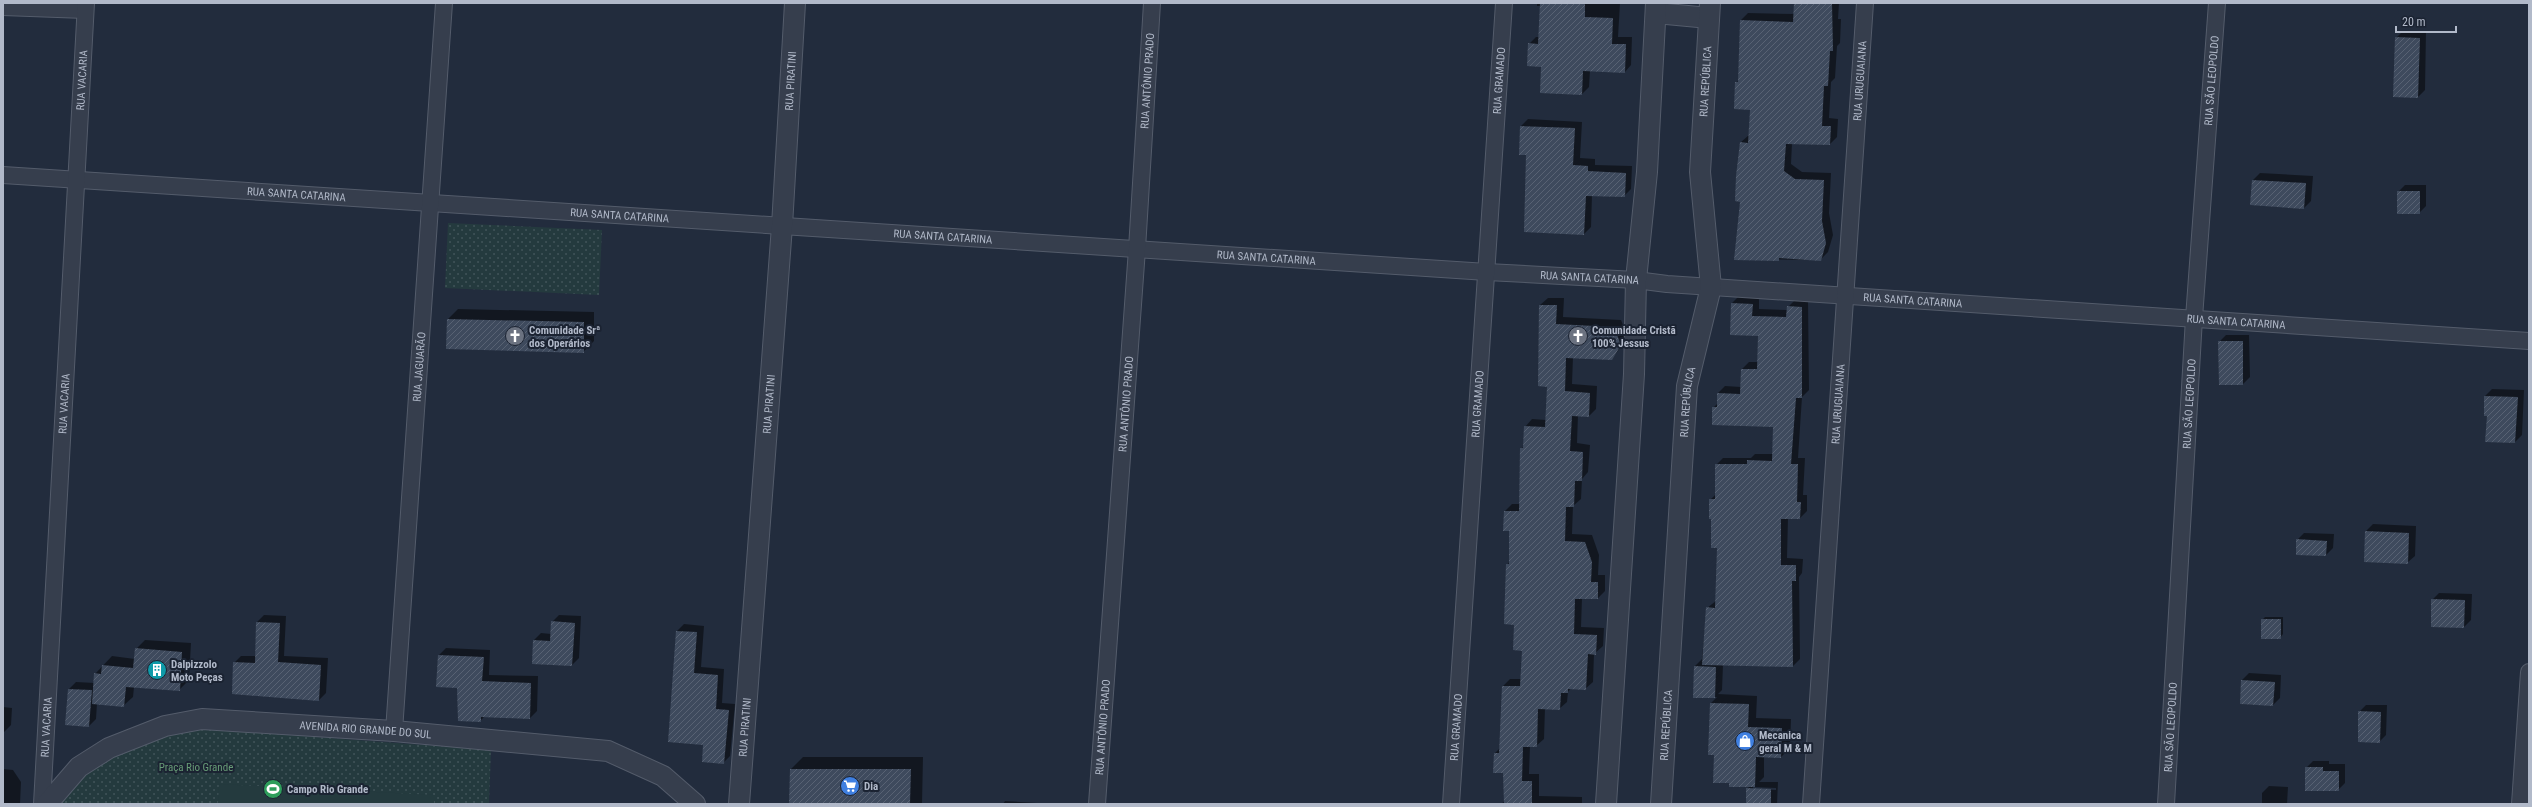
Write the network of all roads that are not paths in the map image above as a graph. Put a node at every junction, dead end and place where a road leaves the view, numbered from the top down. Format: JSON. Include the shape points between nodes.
{"nodes":[{"id":1,"x":444,"y":3,"type":"edge"},
{"id":2,"x":795,"y":3,"type":"edge"},
{"id":3,"x":1152,"y":3,"type":"edge"},
{"id":4,"x":1504,"y":3,"type":"edge"},
{"id":5,"x":1865,"y":3,"type":"edge"},
{"id":6,"x":2217,"y":3,"type":"edge"},
{"id":7,"x":86,"y":6,"type":"edge"},
{"id":8,"x":3,"y":8,"type":"edge"},
{"id":9,"x":1656,"y":8,"type":"edge"},
{"id":10,"x":1710,"y":10,"type":"edge"},
{"id":11,"x":3,"y":175,"type":"edge"},
{"id":12,"x":75,"y":180,"type":"junction"},
{"id":13,"x":432,"y":203,"type":"junction"},
{"id":14,"x":782,"y":226,"type":"junction"},
{"id":15,"x":1137,"y":249,"type":"junction"},
{"id":16,"x":1487,"y":272,"type":"junction"},
{"id":17,"x":1636,"y":280,"type":"junction"},
{"id":18,"x":1711,"y":287,"type":"junction"},
{"id":19,"x":1846,"y":296,"type":"junction"},
{"id":20,"x":2194,"y":318,"type":"junction"},
{"id":21,"x":2529,"y":341,"type":"edge"},
{"id":22,"x":2529,"y":672,"type":"edge"},
{"id":23,"x":394,"y":731,"type":"junction"},
{"id":24,"x":42,"y":804,"type":"edge"},
{"id":25,"x":46,"y":804,"type":"edge"},
{"id":26,"x":695,"y":804,"type":"edge"},
{"id":27,"x":739,"y":804,"type":"edge"},
{"id":28,"x":1097,"y":804,"type":"edge"},
{"id":29,"x":1451,"y":804,"type":"edge"},
{"id":30,"x":1606,"y":804,"type":"edge"},
{"id":31,"x":1661,"y":804,"type":"edge"},
{"id":32,"x":1811,"y":804,"type":"edge"},
{"id":33,"x":2166,"y":804,"type":"edge"},
{"id":34,"x":2520,"y":804,"type":"edge"}],
"edges":[{"from":1,"to":13,"type":"street","name":"RUA JAGUARÃO"},
{"from":2,"to":14,"type":"street","name":"RUA PIRATINI"},
{"from":3,"to":15,"type":"street","name":"RUA ANTÔNIO PRADO"},
{"from":4,"to":16,"type":"street","name":"RUA GRAMADO"},
{"from":5,"to":19,"type":"street","name":"RUA URUGUAIANA"},
{"from":6,"to":20,"type":"street","name":"RUA SÃO LEOPOLDO"},
{"from":7,"to":8,"type":"street"},
{"from":7,"to":12,"type":"street","name":"RUA VACARIA"},
{"from":9,"to":10,"type":"street"},
{"from":9,"to":17,"type":"street","via":[[1647,172]]},
{"from":10,"to":18,"type":"street","name":"RUA REPÚBLICA","via":[[1700,172]]},
{"from":11,"to":12,"type":"street","name":"RUA SANTA CATARINA"},
{"from":12,"to":13,"type":"street","name":"RUA SANTA CATARINA"},
{"from":12,"to":24,"type":"street","name":"RUA VACARIA"},
{"from":13,"to":14,"type":"street","name":"RUA SANTA CATARINA"},
{"from":13,"to":23,"type":"street","name":"RUA JAGUARÃO"},
{"from":14,"to":15,"type":"street","name":"RUA SANTA CATARINA"},
{"from":14,"to":27,"type":"street","name":"RUA PIRATINI"},
{"from":15,"to":16,"type":"street","name":"RUA SANTA CATARINA"},
{"from":15,"to":28,"type":"street","name":"RUA ANTÔNIO PRADO"},
{"from":16,"to":17,"type":"street","name":"RUA SANTA CATARINA"},
{"from":16,"to":29,"type":"street","name":"RUA GRAMADO"},
{"from":17,"to":18,"type":"street","name":"RUA SANTA CATARINA"},
{"from":17,"to":30,"type":"street","via":[[1634,374]]},
{"from":18,"to":19,"type":"street","name":"RUA SANTA CATARINA"},
{"from":18,"to":31,"type":"street","name":"RUA REPÚBLICA","via":[[1687,386]]},
{"from":19,"to":20,"type":"street","name":"RUA SANTA CATARINA"},
{"from":19,"to":32,"type":"street","name":"RUA URUGUAIANA"},
{"from":20,"to":21,"type":"street","name":"RUA SANTA CATARINA"},
{"from":20,"to":33,"type":"street","name":"RUA SÃO LEOPOLDO"},
{"from":22,"to":34,"type":"street"},
{"from":23,"to":25,"type":"street","name":"AVENIDA RIO GRANDE DO SUL","via":[[202,719],[183,722],[140,735],[93,756],[68,777]]},
{"from":23,"to":26,"type":"street","name":"AVENIDA RIO GRANDE DO SUL","via":[[608,751],[663,776]]}]}
